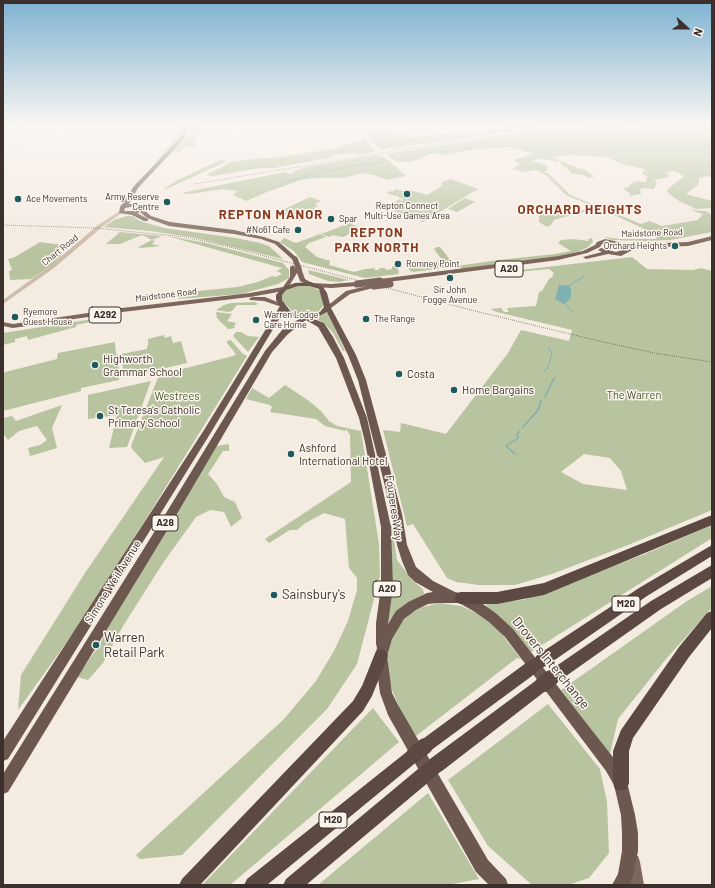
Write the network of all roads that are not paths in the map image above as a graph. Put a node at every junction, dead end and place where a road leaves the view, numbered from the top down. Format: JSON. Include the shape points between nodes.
{"nodes":[{"id":1,"x":155,"y":167,"type":"edge"},
{"id":2,"x":131,"y":196,"type":"junction"},
{"id":3,"x":134,"y":204,"type":"junction"},
{"id":4,"x":126,"y":206,"type":"junction"},
{"id":5,"x":141,"y":210,"type":"junction"},
{"id":6,"x":121,"y":212,"type":"junction"},
{"id":7,"x":131,"y":214,"type":"junction"},
{"id":8,"x":112,"y":218,"type":"junction"},
{"id":9,"x":712,"y":237,"type":"edge"},
{"id":10,"x":617,"y":243,"type":"junction"},
{"id":11,"x":598,"y":246,"type":"junction"},
{"id":12,"x":626,"y":250,"type":"junction"},
{"id":13,"x":606,"y":253,"type":"junction"},
{"id":14,"x":291,"y":259,"type":"junction"},
{"id":15,"x":296,"y":268,"type":"junction"},
{"id":16,"x":311,"y":284,"type":"junction"},
{"id":17,"x":285,"y":288,"type":"junction"},
{"id":18,"x":16,"y":292,"type":"junction"},
{"id":19,"x":3,"y":297,"type":"edge"},
{"id":20,"x":3,"y":302,"type":"edge"},
{"id":21,"x":282,"y":306,"type":"junction"},
{"id":22,"x":329,"y":307,"type":"junction"},
{"id":23,"x":306,"y":318,"type":"junction"},
{"id":24,"x":3,"y":324,"type":"edge"},
{"id":25,"x":3,"y":331,"type":"edge"},
{"id":26,"x":368,"y":417,"type":"junction"},
{"id":27,"x":374,"y":442,"type":"junction"},
{"id":28,"x":712,"y":520,"type":"edge"},
{"id":29,"x":712,"y":550,"type":"edge"},
{"id":30,"x":712,"y":570,"type":"edge"},
{"id":31,"x":457,"y":598,"type":"junction"},
{"id":32,"x":712,"y":618,"type":"edge"},
{"id":33,"x":381,"y":653,"type":"junction"},
{"id":34,"x":3,"y":754,"type":"edge"},
{"id":35,"x":621,"y":783,"type":"junction"},
{"id":36,"x":3,"y":787,"type":"edge"},
{"id":37,"x":630,"y":851,"type":"junction"},
{"id":38,"x":188,"y":885,"type":"edge"},
{"id":39,"x":253,"y":885,"type":"edge"},
{"id":40,"x":292,"y":885,"type":"edge"},
{"id":41,"x":500,"y":885,"type":"edge"},
{"id":42,"x":620,"y":885,"type":"edge"},
{"id":43,"x":636,"y":885,"type":"edge"}],
"edges":[{"from":1,"to":2,"type":"main road"},
{"from":2,"to":3,"type":"main road"},
{"from":2,"to":4,"type":"main road"},
{"from":3,"to":4,"type":"main road"},
{"from":3,"to":5,"type":"main road","via":[[141,206]]},
{"from":4,"to":6,"type":"main road"},
{"from":5,"to":7,"type":"main road"},
{"from":5,"to":14,"type":"main road","via":[[156,221],[176,226],[234,232],[262,238],[277,243],[285,249]]},
{"from":6,"to":7,"type":"main road"},
{"from":6,"to":8,"type":"street","name":"Chart Road"},
{"from":7,"to":8,"type":"street","name":"Chart Road"},
{"from":7,"to":14,"type":"main road","via":[[166,227],[251,238],[275,247]]},
{"from":8,"to":18,"type":"street","name":"Chart Road","via":[[52,267]]},
{"from":9,"to":10,"type":"main road","name":"Maidstone Road","via":[[673,242]]},
{"from":9,"to":12,"type":"main road","name":"Maidstone Road","via":[[688,244],[636,246]]},
{"from":10,"to":11,"type":"main road","name":"Maidstone Road","via":[[603,241]]},
{"from":10,"to":12,"type":"main road"},
{"from":11,"to":13,"type":"main road"},
{"from":11,"to":16,"type":"main road","number":"A20","bridge":true,"via":[[580,254],[550,260],[357,284]]},
{"from":12,"to":13,"type":"main road","name":"Maidstone Road","via":[[621,254]]},
{"from":13,"to":22,"type":"main road","number":"A20","bridge":true,"via":[[546,264],[371,287],[348,292]]},
{"from":14,"to":15,"type":"main road","bridge":true},
{"from":15,"to":16,"type":"main road","via":[[302,280]]},
{"from":15,"to":17,"type":"main road"},
{"from":16,"to":17,"type":"highway"},
{"from":16,"to":22,"type":"highway","via":[[323,291]]},
{"from":17,"to":21,"type":"highway","via":[[278,297]]},
{"from":17,"to":24,"type":"main road","name":"Maidstone Road","number":"A292","via":[[250,295],[13,326]]},
{"from":18,"to":19,"type":"street","name":"Chart Road"},
{"from":18,"to":20,"type":"street","name":"Chart Road"},
{"from":21,"to":23,"type":"highway","via":[[293,316]]},
{"from":21,"to":25,"type":"main road","name":"Maidstone Road","number":"A292","via":[[262,299],[228,300],[123,312]]},
{"from":21,"to":34,"type":"highway","name":"Simone Weil Avenue","number":"A28","via":[[207,432]]},
{"from":22,"to":23,"type":"highway","via":[[322,313]]},
{"from":22,"to":26,"type":"highway","name":"Fougeres Way","number":"A20","via":[[362,380]]},
{"from":23,"to":26,"type":"highway","name":"Fougeres Way","number":"A20","via":[[321,326],[332,342]]},
{"from":23,"to":36,"type":"highway","name":"Simone Weil Avenue","number":"A28","via":[[285,332],[269,351]]},
{"from":26,"to":27,"type":"highway","name":"Fougeres Way","number":"A20"},
{"from":27,"to":31,"type":"highway","name":"Fougeres Way","number":"A20","via":[[397,514],[402,545],[412,571],[429,585]]},
{"from":27,"to":33,"type":"highway","name":"Fougeres Way","number":"A20","via":[[386,527],[387,587]]},
{"from":28,"to":31,"type":"highway","via":[[544,589],[511,597]]},
{"from":29,"to":39,"type":"highway","number":"M20","via":[[643,592],[536,664],[419,751]]},
{"from":30,"to":40,"type":"highway","number":"M20","via":[[649,609],[548,680],[430,770]]},
{"from":31,"to":33,"type":"highway","via":[[426,599],[412,606],[400,615],[393,625]]},
{"from":31,"to":35,"type":"highway","name":"Drovers Interchange","via":[[479,608],[508,633],[601,751]]},
{"from":32,"to":35,"type":"highway","via":[[684,652],[626,735],[621,751]]},
{"from":33,"to":38,"type":"highway","via":[[367,691],[358,706]]},
{"from":33,"to":41,"type":"highway","via":[[386,693],[392,710],[482,866]]},
{"from":35,"to":37,"type":"highway","name":"Drovers Interchange","via":[[628,815]]},
{"from":37,"to":42,"type":"highway","name":"Drovers Interchange","via":[[625,876]]},
{"from":37,"to":43,"type":"main road"}]}
